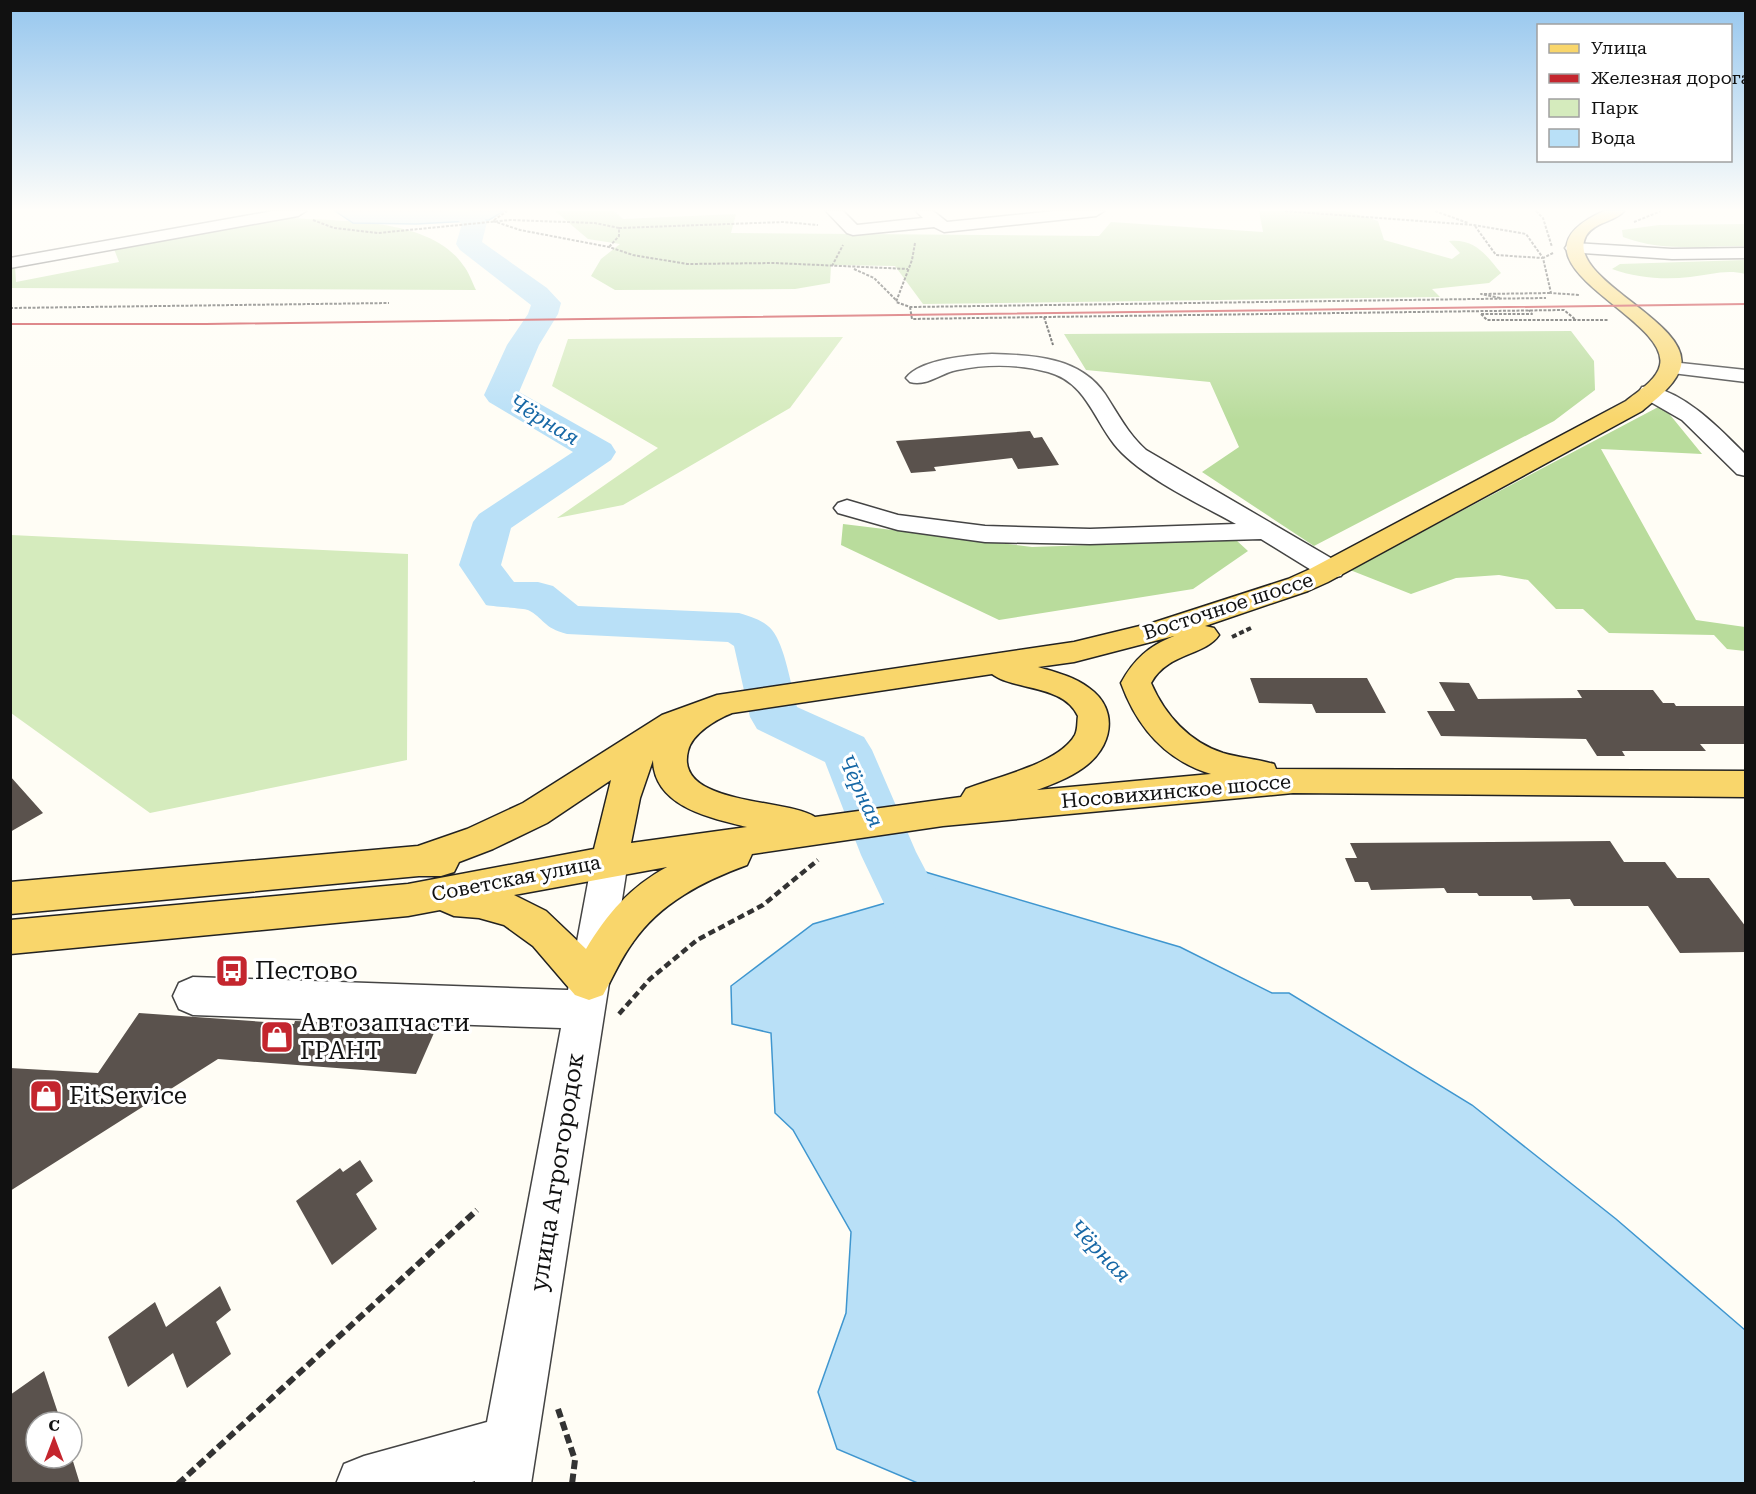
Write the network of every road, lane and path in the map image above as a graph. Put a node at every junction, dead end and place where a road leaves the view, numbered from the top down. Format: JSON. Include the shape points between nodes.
{"nodes":[{"id":1,"x":877,"y":281,"type":"edge"},
{"id":2,"x":903,"y":281,"type":"edge"},
{"id":3,"x":1548,"y":281,"type":"edge"},
{"id":4,"x":1597,"y":281,"type":"edge"},
{"id":5,"x":1540,"y":293,"type":"junction"},
{"id":6,"x":1551,"y":293,"type":"junction"},
{"id":7,"x":1501,"y":298,"type":"junction"},
{"id":8,"x":1583,"y":298,"type":"dead end"},
{"id":9,"x":896,"y":300,"type":"junction"},
{"id":10,"x":389,"y":303,"type":"dead end"},
{"id":11,"x":910,"y":306,"type":"junction"},
{"id":12,"x":10,"y":308,"type":"edge"},
{"id":13,"x":1529,"y":310,"type":"junction"},
{"id":14,"x":1044,"y":317,"type":"junction"},
{"id":15,"x":1576,"y":320,"type":"junction"},
{"id":16,"x":1618,"y":320,"type":"dead end"},
{"id":17,"x":1047,"y":327,"type":"dead end"},
{"id":18,"x":1671,"y":368,"type":"junction"},
{"id":19,"x":1746,"y":376,"type":"edge"},
{"id":20,"x":917,"y":378,"type":"dead end"},
{"id":21,"x":1650,"y":392,"type":"junction"},
{"id":22,"x":1746,"y":469,"type":"edge"},
{"id":23,"x":847,"y":508,"type":"dead end"},
{"id":24,"x":1265,"y":531,"type":"junction"},
{"id":25,"x":1331,"y":570,"type":"junction"},
{"id":26,"x":1298,"y":585,"type":"junction"},
{"id":27,"x":1264,"y":622,"type":"dead end"},
{"id":28,"x":1221,"y":642,"type":"dead end"},
{"id":29,"x":991,"y":665,"type":"junction"},
{"id":30,"x":734,"y":702,"type":"junction"},
{"id":31,"x":648,"y":739,"type":"junction"},
{"id":32,"x":1293,"y":780,"type":"junction"},
{"id":33,"x":1746,"y":784,"type":"edge"},
{"id":34,"x":943,"y":812,"type":"junction"},
{"id":35,"x":822,"y":841,"type":"junction"},
{"id":36,"x":419,"y":861,"type":"junction"},
{"id":37,"x":610,"y":861,"type":"junction"},
{"id":38,"x":10,"y":898,"type":"edge"},
{"id":39,"x":408,"y":900,"type":"junction"},
{"id":40,"x":10,"y":937,"type":"edge"},
{"id":41,"x":194,"y":996,"type":"dead end"},
{"id":42,"x":595,"y":1004,"type":"junction"},
{"id":43,"x":477,"y":1210,"type":"dead end"},
{"id":44,"x":575,"y":1460,"type":"dead end"},
{"id":45,"x":507,"y":1463,"type":"edge"},
{"id":46,"x":178,"y":1484,"type":"edge"},
{"id":47,"x":364,"y":1484,"type":"edge"},
{"id":48,"x":572,"y":1484,"type":"edge"}],
"edges":[{"from":1,"to":9,"type":"path"},
{"from":2,"to":9,"type":"path"},
{"from":3,"to":6,"type":"path"},
{"from":4,"to":18,"type":"main road","via":[[1668,343]]},
{"from":5,"to":6,"type":"path"},
{"from":5,"to":7,"type":"path","via":[[1546,298]]},
{"from":5,"to":7,"type":"path","via":[[1481,294]]},
{"from":6,"to":8,"type":"path"},
{"from":7,"to":11,"type":"path"},
{"from":9,"to":11,"type":"path"},
{"from":10,"to":12,"type":"path"},
{"from":11,"to":14,"type":"path","via":[[912,319]]},
{"from":13,"to":14,"type":"path"},
{"from":13,"to":15,"type":"path","via":[[1564,310]]},
{"from":13,"to":15,"type":"path","via":[[1532,314],[1481,314],[1487,321]]},
{"from":14,"to":17,"type":"path"},
{"from":15,"to":16,"type":"path"},
{"from":18,"to":19,"type":"street"},
{"from":18,"to":21,"type":"main road","name":"Восточное шоссе"},
{"from":20,"to":24,"type":"street","via":[[938,367],[984,361],[1029,363],[1070,373],[1089,386],[1110,424],[1131,450]]},
{"from":21,"to":22,"type":"street","via":[[1696,420]]},
{"from":21,"to":25,"type":"main road","name":"Восточное шоссе","via":[[1634,406]]},
{"from":23,"to":24,"type":"street","via":[[873,519],[910,526],[1001,535],[1114,537]]},
{"from":24,"to":25,"type":"street"},
{"from":25,"to":26,"type":"main road","name":"Восточное шоссе"},
{"from":26,"to":29,"type":"main road","name":"Восточное шоссе","via":[[1160,631],[1074,652]]},
{"from":26,"to":32,"type":"main road","via":[[1276,602],[1153,658],[1137,683],[1160,728],[1190,751],[1211,762]]},
{"from":27,"to":28,"type":"path"},
{"from":29,"to":30,"type":"main road","name":"Восточное шоссе"},
{"from":29,"to":34,"type":"main road","via":[[1075,692],[1093,713],[1090,739],[1064,763]]},
{"from":30,"to":31,"type":"main road","name":"Восточное шоссе","via":[[673,723]]},
{"from":30,"to":35,"type":"main road","via":[[694,721],[677,738],[671,748],[670,766],[678,784],[708,802]]},
{"from":31,"to":36,"type":"main road","via":[[535,813]]},
{"from":31,"to":37,"type":"main road","name":"Восточное шоссе","via":[[625,790]]},
{"from":32,"to":33,"type":"main road","name":"Носовихинское шоссе"},
{"from":32,"to":34,"type":"main road","name":"Носовихинское шоссе"},
{"from":34,"to":35,"type":"main road","name":"Носовихинское шоссе"},
{"from":35,"to":37,"type":"main road","name":"Носовихинское шоссе"},
{"from":35,"to":42,"type":"path","via":[[764,905],[697,940],[650,979]]},
{"from":35,"to":42,"type":"main road","via":[[709,863],[674,881],[643,904],[620,929]]},
{"from":36,"to":37,"type":"main road","name":"Советская улица"},
{"from":36,"to":38,"type":"main road","name":"Советская улица"},
{"from":37,"to":39,"type":"main road","name":"Советская улица"},
{"from":37,"to":42,"type":"street","name":"улица Агрогородок"},
{"from":39,"to":40,"type":"main road","name":"Советская улица"},
{"from":39,"to":42,"type":"main road","via":[[468,901],[522,915],[550,936]]},
{"from":41,"to":42,"type":"street"},
{"from":42,"to":45,"type":"street","name":"улица Агрогородок"},
{"from":43,"to":46,"type":"path"},
{"from":44,"to":48,"type":"path"},
{"from":45,"to":47,"type":"street","via":[[473,1455]]}]}
